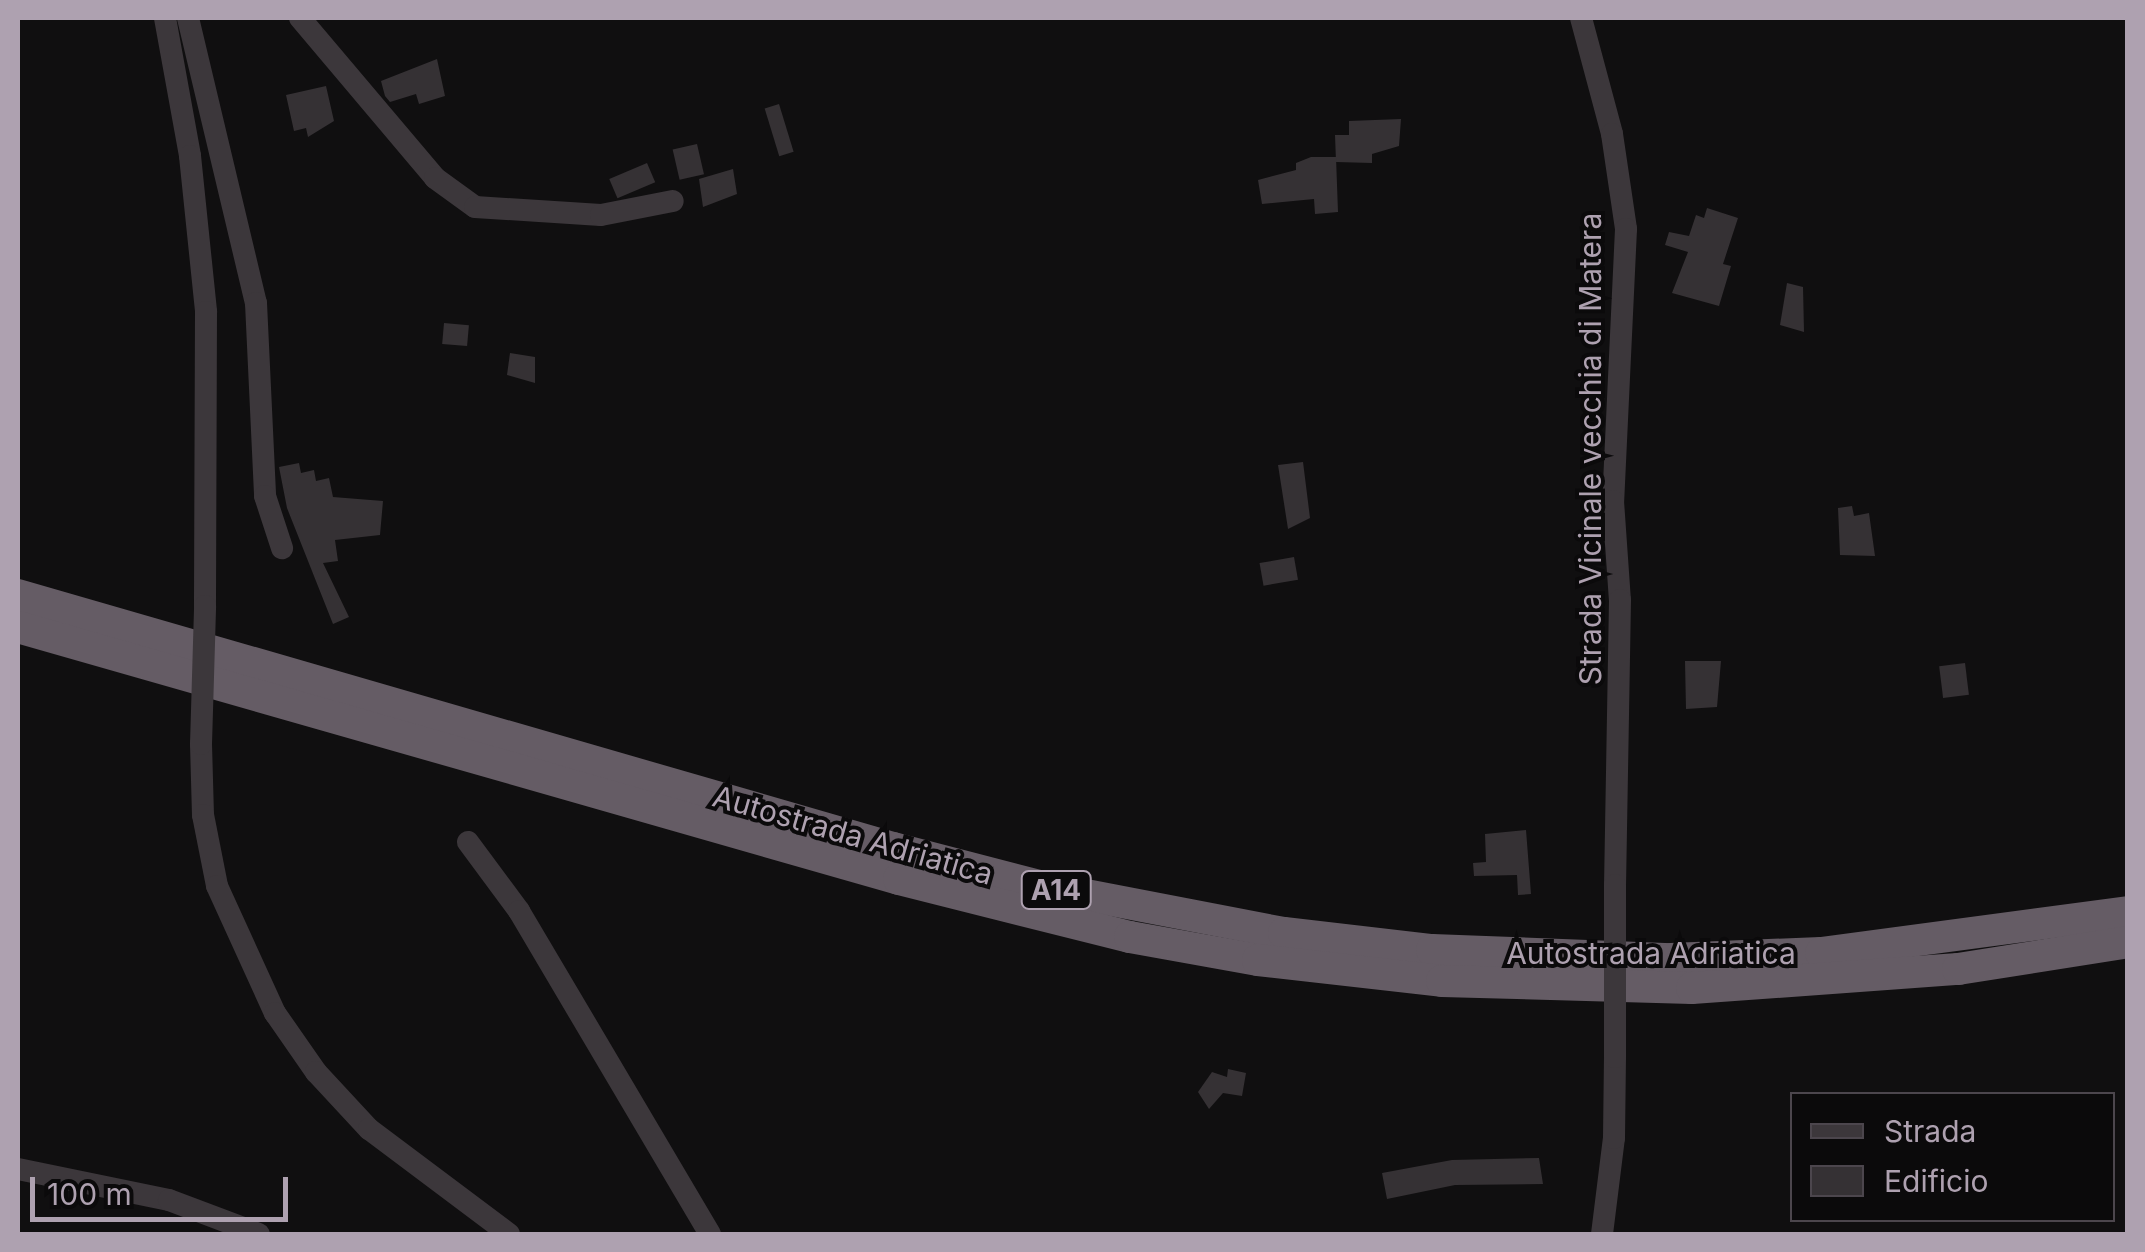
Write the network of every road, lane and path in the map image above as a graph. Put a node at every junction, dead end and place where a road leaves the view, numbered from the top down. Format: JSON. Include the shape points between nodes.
{"nodes":[{"id":1,"x":165,"y":18,"type":"edge"},
{"id":2,"x":188,"y":18,"type":"edge"},
{"id":3,"x":300,"y":18,"type":"edge"},
{"id":4,"x":1580,"y":18,"type":"edge"},
{"id":5,"x":673,"y":201,"type":"dead end"},
{"id":6,"x":282,"y":548,"type":"dead end"},
{"id":7,"x":18,"y":595,"type":"edge"},
{"id":8,"x":18,"y":627,"type":"edge"},
{"id":9,"x":468,"y":842,"type":"dead end"},
{"id":10,"x":2128,"y":912,"type":"edge"},
{"id":11,"x":2128,"y":942,"type":"edge"},
{"id":12,"x":18,"y":1169,"type":"edge"},
{"id":13,"x":259,"y":1234,"type":"edge"},
{"id":14,"x":509,"y":1234,"type":"edge"},
{"id":15,"x":710,"y":1234,"type":"edge"},
{"id":16,"x":1602,"y":1234,"type":"edge"}],
"edges":[{"from":1,"to":14,"type":"street","bridge":true,"via":[[205,294],[203,815],[217,886],[275,1014],[316,1072],[369,1129]]},
{"from":2,"to":6,"type":"street","via":[[256,303],[265,496]]},
{"from":3,"to":5,"type":"street","via":[[436,178],[475,207],[601,215]]},
{"from":4,"to":16,"type":"street","name":"Strada Vicinale vecchia di Matera","bridge":true,"via":[[1612,134],[1626,229],[1613,515],[1620,600],[1614,1138]]},
{"from":7,"to":10,"type":"highway","name":"Autostrada Adriatica","number":"A14","via":[[893,848],[1039,886],[1284,933],[1432,950],[1671,959],[1820,954]]},
{"from":8,"to":11,"type":"highway","name":"Autostrada Adriatica","number":"A14","via":[[899,880],[1130,937],[1258,960],[1442,981],[1692,988],[1958,969]]},
{"from":9,"to":15,"type":"street","via":[[520,911]]},
{"from":12,"to":13,"type":"street","via":[[169,1200]]}]}
